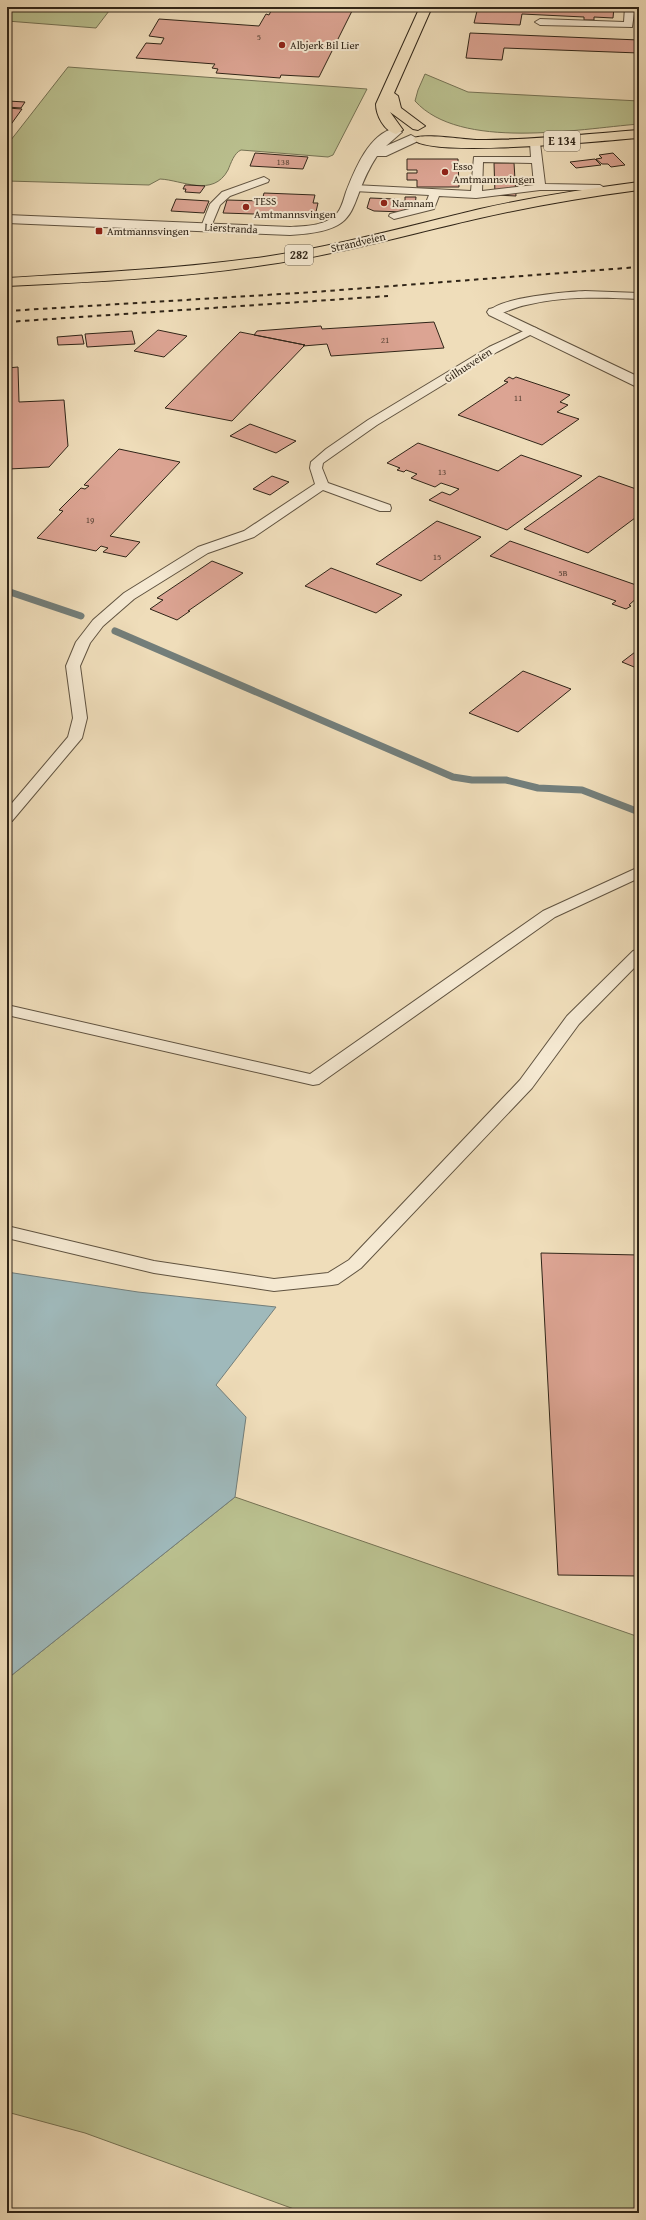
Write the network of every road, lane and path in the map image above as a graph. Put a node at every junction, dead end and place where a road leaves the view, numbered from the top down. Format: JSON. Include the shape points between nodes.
{"nodes":[{"id":1,"x":426,"y":7,"type":"edge"},
{"id":2,"x":630,"y":7,"type":"edge"},
{"id":3,"x":540,"y":22,"type":"dead end"},
{"id":4,"x":391,"y":91,"type":"junction"},
{"id":5,"x":396,"y":131,"type":"junction"},
{"id":6,"x":420,"y":134,"type":"junction"},
{"id":7,"x":639,"y":134,"type":"edge"},
{"id":8,"x":535,"y":143,"type":"junction"},
{"id":9,"x":367,"y":160,"type":"junction"},
{"id":10,"x":538,"y":160,"type":"junction"},
{"id":11,"x":264,"y":180,"type":"dead end"},
{"id":12,"x":639,"y":181,"type":"edge"},
{"id":13,"x":639,"y":186,"type":"edge"},
{"id":14,"x":540,"y":187,"type":"junction"},
{"id":15,"x":354,"y":188,"type":"junction"},
{"id":16,"x":593,"y":190,"type":"junction"},
{"id":17,"x":436,"y":193,"type":"junction"},
{"id":18,"x":476,"y":195,"type":"junction"},
{"id":19,"x":394,"y":216,"type":"dead end"},
{"id":20,"x":7,"y":219,"type":"edge"},
{"id":21,"x":206,"y":227,"type":"junction"},
{"id":22,"x":7,"y":282,"type":"edge"},
{"id":23,"x":639,"y":296,"type":"edge"},
{"id":24,"x":494,"y":312,"type":"joint"},
{"id":25,"x":532,"y":330,"type":"junction"},
{"id":26,"x":639,"y":383,"type":"edge"},
{"id":27,"x":322,"y":485,"type":"junction"},
{"id":28,"x":385,"y":508,"type":"dead end"},
{"id":29,"x":7,"y":818,"type":"edge"},
{"id":30,"x":639,"y":872,"type":"edge"},
{"id":31,"x":639,"y":954,"type":"edge"},
{"id":32,"x":7,"y":1010,"type":"edge"},
{"id":33,"x":7,"y":1232,"type":"edge"}],
"edges":[{"from":1,"to":4,"type":"main road","number":"E 134"},
{"from":2,"to":3,"type":"lane","via":[[629,25]]},
{"from":4,"to":5,"type":"main road","number":"E 134","via":[[383,104],[383,111]]},
{"from":4,"to":6,"type":"main road","number":"E 134","via":[[395,110]]},
{"from":5,"to":6,"type":"main road","number":"E 134","via":[[400,137]]},
{"from":5,"to":9,"type":"street","name":"Lierstranda","via":[[381,141]]},
{"from":6,"to":8,"type":"main road","number":"E 134","via":[[450,143]]},
{"from":6,"to":9,"type":"street"},
{"from":7,"to":8,"type":"main road","number":"E 134"},
{"from":8,"to":10,"type":"lane"},
{"from":9,"to":15,"type":"street","name":"Lierstranda"},
{"from":10,"to":14,"type":"lane"},
{"from":10,"to":18,"type":"lane","via":[[478,159]]},
{"from":11,"to":21,"type":"lane","via":[[226,194],[215,204]]},
{"from":12,"to":16,"type":"main road","name":"Strandveien","number":"282"},
{"from":13,"to":16,"type":"main road","name":"Strandveien","number":"282"},
{"from":14,"to":16,"type":"lane"},
{"from":14,"to":18,"type":"lane"},
{"from":15,"to":17,"type":"lane"},
{"from":15,"to":21,"type":"street","name":"Lierstranda","via":[[343,215],[329,225],[290,231]]},
{"from":16,"to":22,"type":"main road","name":"Strandveien","number":"282","via":[[264,261],[142,275]]},
{"from":17,"to":18,"type":"lane"},
{"from":17,"to":19,"type":"lane","via":[[430,207]]},
{"from":20,"to":21,"type":"street","name":"Lierstranda"},
{"from":23,"to":24,"type":"lane","via":[[617,294],[552,298],[512,304]]},
{"from":24,"to":25,"type":"street"},
{"from":25,"to":26,"type":"street"},
{"from":25,"to":27,"type":"lane","name":"Gilhusveien","via":[[497,346],[340,445],[317,462],[316,468]]},
{"from":27,"to":28,"type":"lane"},
{"from":27,"to":29,"type":"lane","via":[[249,534],[203,550],[129,596],[98,624],[83,642],[73,666],[80,718],[75,738]]},
{"from":30,"to":32,"type":"lane","via":[[549,914],[313,1080]]},
{"from":31,"to":33,"type":"lane","via":[[573,1020],[526,1084],[355,1264],[332,1279],[274,1285],[154,1267]]}]}
